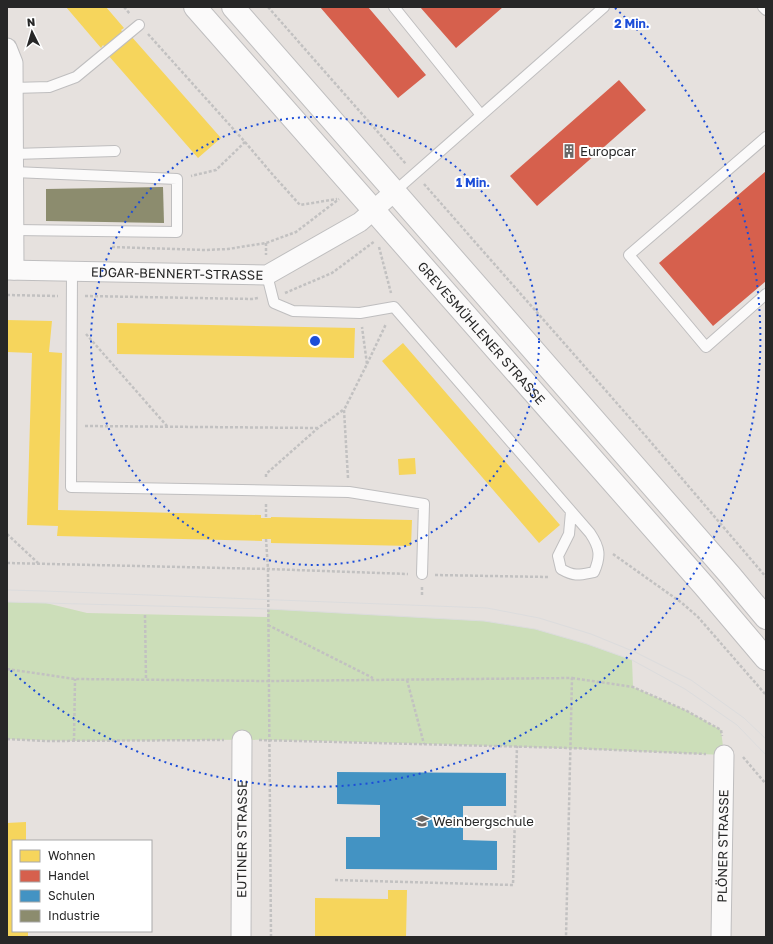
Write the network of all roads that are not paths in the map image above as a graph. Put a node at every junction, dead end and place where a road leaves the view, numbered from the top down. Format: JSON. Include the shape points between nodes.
{"nodes":[{"id":1,"x":195,"y":7,"type":"edge"},
{"id":2,"x":233,"y":7,"type":"edge"},
{"id":3,"x":394,"y":7,"type":"edge"},
{"id":4,"x":604,"y":7,"type":"edge"},
{"id":5,"x":764,"y":7,"type":"edge"},
{"id":6,"x":766,"y":10,"type":"edge"},
{"id":7,"x":139,"y":25,"type":"road end"},
{"id":8,"x":7,"y":48,"type":"edge"},
{"id":9,"x":13,"y":88,"type":"junction"},
{"id":10,"x":482,"y":115,"type":"junction"},
{"id":11,"x":766,"y":137,"type":"edge"},
{"id":12,"x":115,"y":151,"type":"dead end"},
{"id":13,"x":14,"y":154,"type":"junction"},
{"id":14,"x":14,"y":172,"type":"junction"},
{"id":15,"x":394,"y":192,"type":"junction"},
{"id":16,"x":373,"y":210,"type":"junction"},
{"id":17,"x":14,"y":230,"type":"junction"},
{"id":18,"x":11,"y":270,"type":"edge"},
{"id":19,"x":72,"y":270,"type":"junction"},
{"id":20,"x":267,"y":276,"type":"junction"},
{"id":21,"x":766,"y":294,"type":"edge"},
{"id":22,"x":571,"y":512,"type":"junction"},
{"id":23,"x":422,"y":574,"type":"road end"},
{"id":24,"x":766,"y":618,"type":"edge"},
{"id":25,"x":766,"y":659,"type":"edge"},
{"id":26,"x":242,"y":740,"type":"road end"},
{"id":27,"x":724,"y":755,"type":"road end"},
{"id":28,"x":241,"y":937,"type":"edge"},
{"id":29,"x":721,"y":937,"type":"edge"}],
"edges":[{"from":1,"to":16,"type":"street","name":"GREVESMÜHLENER STRASSE"},
{"from":2,"to":15,"type":"street"},
{"from":3,"to":10,"type":"lane"},
{"from":4,"to":10,"type":"lane"},
{"from":5,"to":6,"type":"lane"},
{"from":7,"to":9,"type":"lane","via":[[76,77],[49,87]]},
{"from":8,"to":9,"type":"street","via":[[13,63]]},
{"from":9,"to":13,"type":"street"},
{"from":10,"to":15,"type":"lane"},
{"from":11,"to":21,"type":"lane","via":[[629,255],[706,347]]},
{"from":12,"to":13,"type":"lane"},
{"from":13,"to":14,"type":"street"},
{"from":14,"to":17,"type":"street"},
{"from":14,"to":17,"type":"lane","via":[[177,179],[176,232]]},
{"from":15,"to":16,"type":"street","name":"EDGAR-BENNERT-STRASSE"},
{"from":15,"to":24,"type":"street"},
{"from":16,"to":20,"type":"street","name":"EDGAR-BENNERT-STRASSE","via":[[360,222]]},
{"from":16,"to":25,"type":"street","name":"GREVESMÜHLENER STRASSE"},
{"from":17,"to":18,"type":"street"},
{"from":18,"to":19,"type":"street","name":"EDGAR-BENNERT-STRASSE"},
{"from":19,"to":20,"type":"street","name":"EDGAR-BENNERT-STRASSE"},
{"from":19,"to":23,"type":"lane","via":[[71,487],[349,492],[424,504]]},
{"from":20,"to":22,"type":"lane","via":[[274,303],[293,311],[360,313],[394,307]]},
{"from":22,"to":22,"type":"lane","via":[[570,534],[558,556],[561,568],[570,574],[578,575],[594,572],[599,555],[596,542]]},
{"from":26,"to":28,"type":"street","name":"EUTINER STRASSE"},
{"from":27,"to":29,"type":"street","name":"PLÖNER STRASSE"}]}
